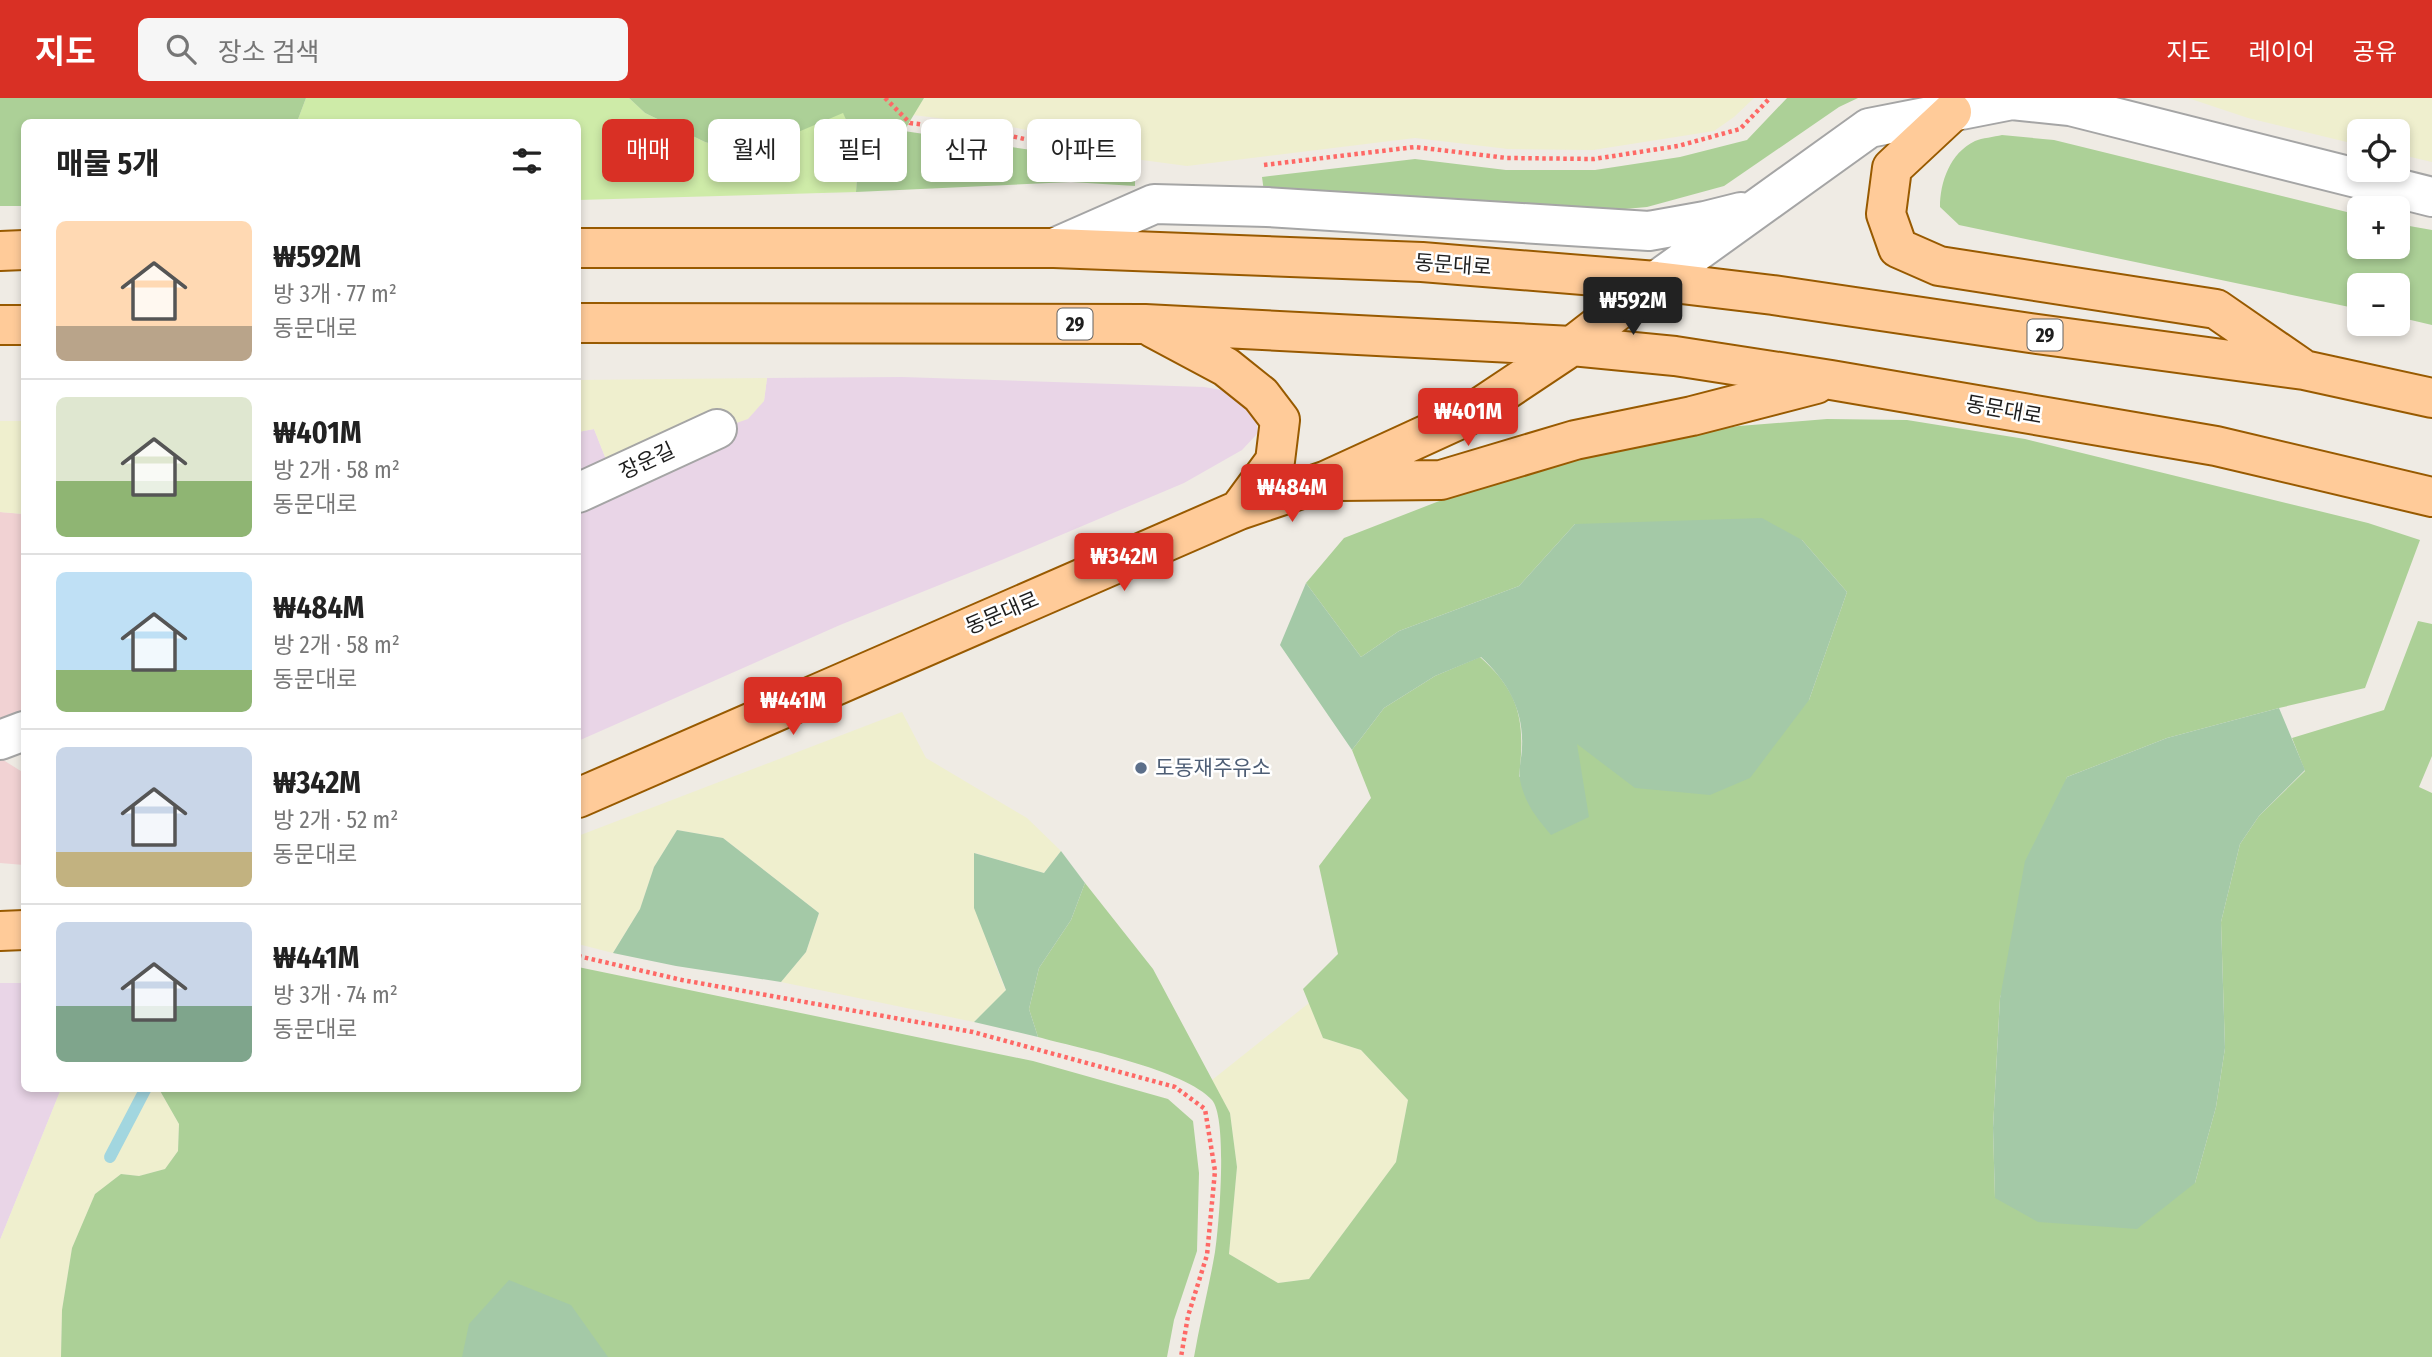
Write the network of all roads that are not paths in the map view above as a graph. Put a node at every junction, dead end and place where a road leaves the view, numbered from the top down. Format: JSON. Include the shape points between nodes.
{"nodes":[{"id":1,"x":1952,"y":112,"type":"junction"},
{"id":2,"x":2432,"y":197,"type":"edge"},
{"id":3,"x":1760,"y":206,"type":"junction"},
{"id":4,"x":581,"y":248,"type":"edge"},
{"id":5,"x":1054,"y":248,"type":"junction"},
{"id":6,"x":21,"y":250,"type":"edge"},
{"id":7,"x":0,"y":251,"type":"edge"},
{"id":8,"x":1656,"y":281,"type":"junction"},
{"id":9,"x":581,"y":323,"type":"edge"},
{"id":10,"x":1145,"y":324,"type":"junction"},
{"id":11,"x":0,"y":325,"type":"edge"},
{"id":12,"x":21,"y":325,"type":"edge"},
{"id":13,"x":1572,"y":346,"type":"junction"},
{"id":14,"x":2304,"y":370,"type":"junction"},
{"id":15,"x":1832,"y":380,"type":"junction"},
{"id":16,"x":2432,"y":398,"type":"edge"},
{"id":17,"x":717,"y":429,"type":"dead end"},
{"id":18,"x":1325,"y":481,"type":"junction"},
{"id":19,"x":581,"y":492,"type":"edge"},
{"id":20,"x":2432,"y":497,"type":"edge"},
{"id":21,"x":1239,"y":510,"type":"junction"},
{"id":22,"x":21,"y":732,"type":"edge"},
{"id":23,"x":0,"y":740,"type":"edge"},
{"id":24,"x":581,"y":797,"type":"edge"}],
"edges":[{"from":1,"to":2,"type":"street","via":[[2012,100],[2070,106]]},
{"from":1,"to":3,"type":"street","via":[[1869,128]]},
{"from":1,"to":14,"type":"main road","via":[[1892,168],[1886,214],[1898,248],[1939,266],[2216,309]]},
{"from":3,"to":5,"type":"street","via":[[1649,231],[1154,204]]},
{"from":3,"to":8,"type":"street"},
{"from":4,"to":5,"type":"main road","name":"동문대로","number":"29"},
{"from":5,"to":8,"type":"main road","name":"동문대로","number":"29","via":[[1422,262]]},
{"from":6,"to":7,"type":"main road"},
{"from":8,"to":13,"type":"main road","name":"동문대로"},
{"from":8,"to":14,"type":"main road","name":"동문대로","number":"29"},
{"from":9,"to":10,"type":"main road","name":"동문대로","number":"29"},
{"from":10,"to":13,"type":"main road","name":"동문대로","number":"29"},
{"from":10,"to":21,"type":"main road","via":[[1226,368],[1261,395],[1280,420],[1275,461]]},
{"from":11,"to":12,"type":"main road"},
{"from":13,"to":15,"type":"main road","name":"동문대로","number":"29"},
{"from":13,"to":18,"type":"main road","name":"동문대로","via":[[1467,416]]},
{"from":14,"to":16,"type":"main road","name":"동문대로","number":"29"},
{"from":15,"to":18,"type":"main road","via":[[1575,440],[1441,480]]},
{"from":15,"to":20,"type":"main road","name":"동문대로","number":"29","via":[[2216,446]]},
{"from":17,"to":19,"type":"street","name":"장운길"},
{"from":18,"to":21,"type":"main road","name":"동문대로"},
{"from":21,"to":24,"type":"main road","name":"동문대로"},
{"from":22,"to":23,"type":"street"}]}
